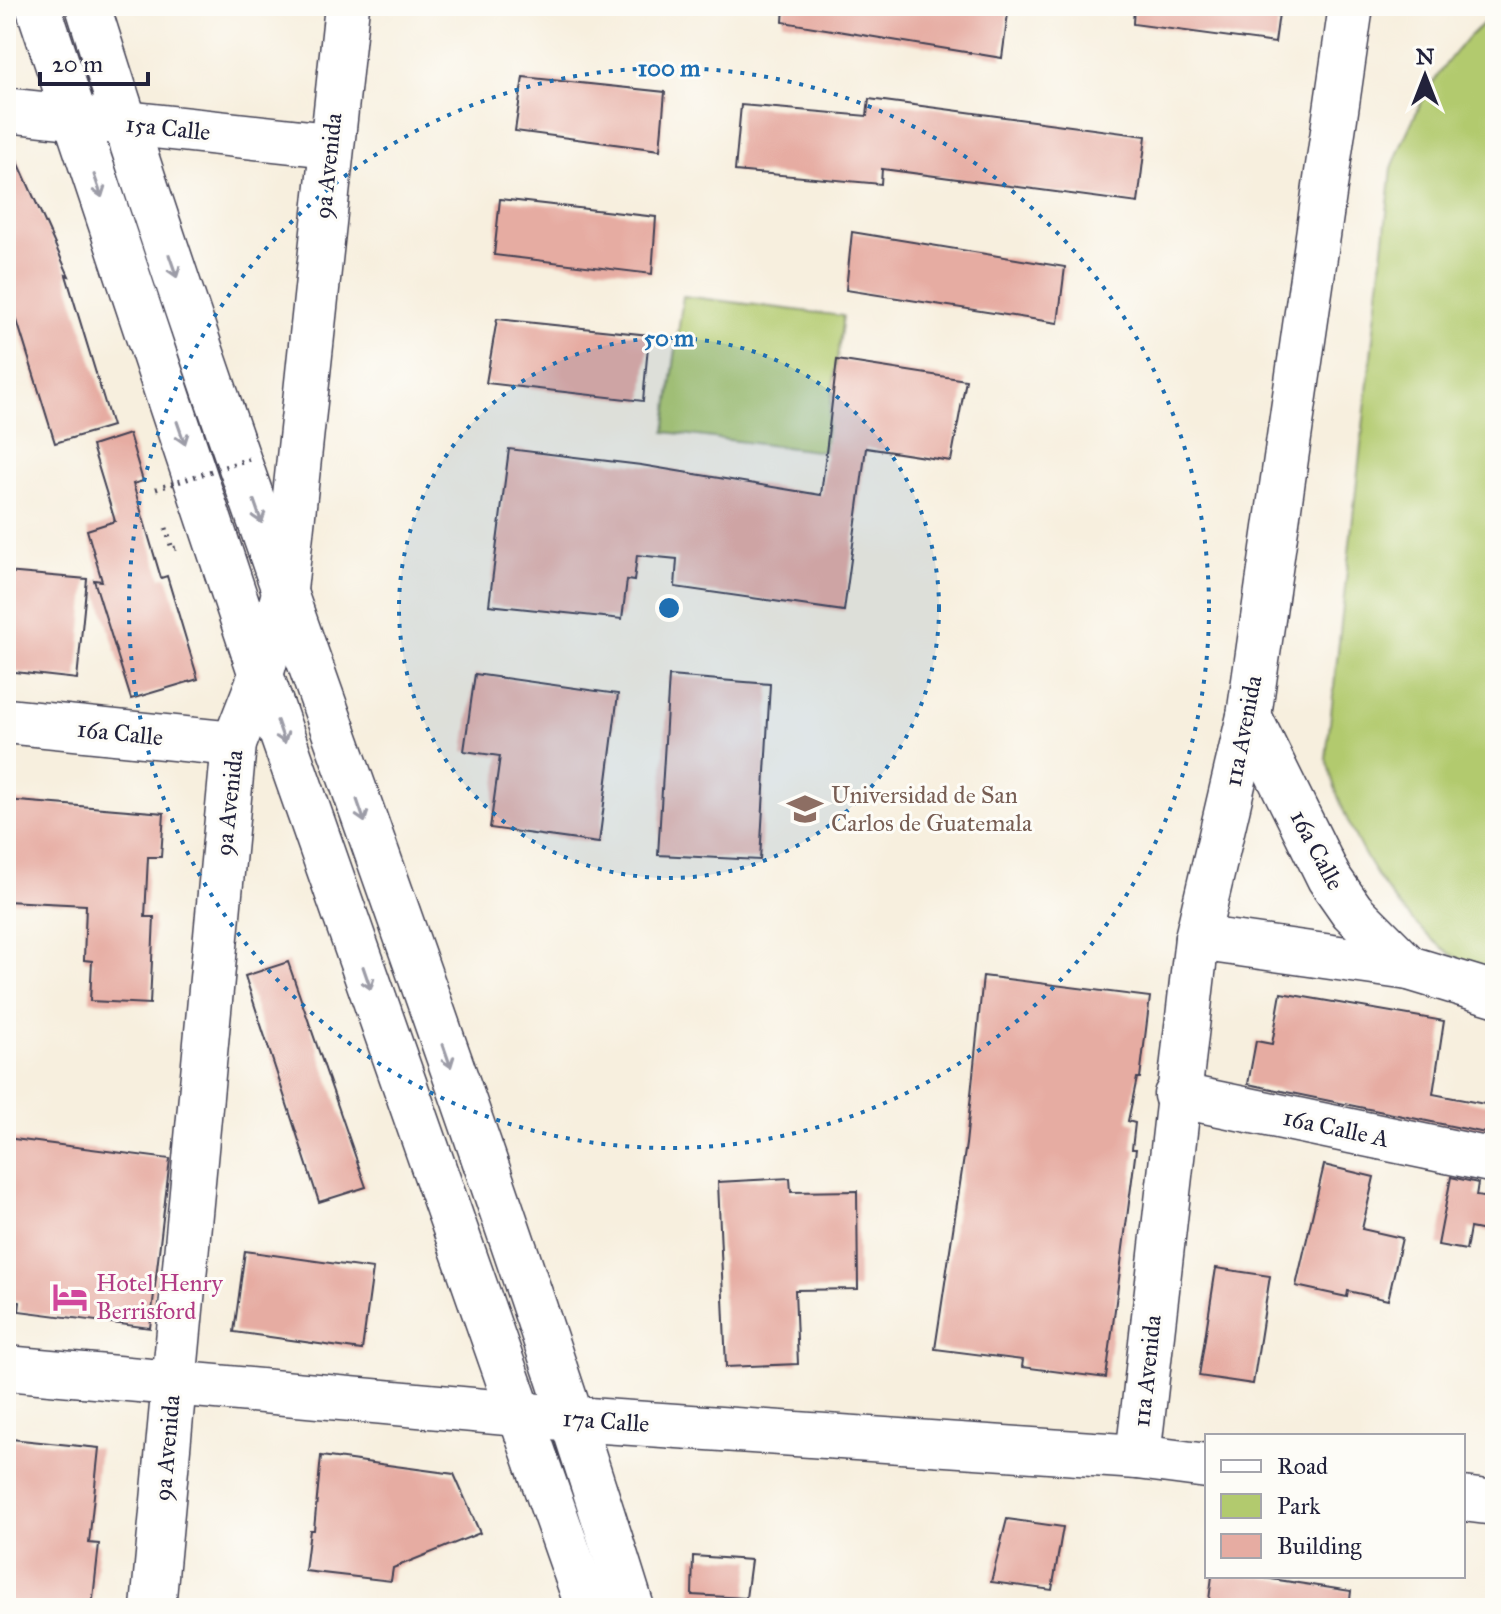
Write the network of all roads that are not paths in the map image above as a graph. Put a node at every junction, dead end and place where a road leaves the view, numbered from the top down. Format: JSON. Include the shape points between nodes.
{"nodes":[{"id":1,"x":38,"y":6,"type":"edge"},
{"id":2,"x":88,"y":6,"type":"edge"},
{"id":3,"x":347,"y":6,"type":"edge"},
{"id":4,"x":1351,"y":6,"type":"edge"},
{"id":5,"x":6,"y":110,"type":"edge"},
{"id":6,"x":75,"y":117,"type":"junction"},
{"id":7,"x":124,"y":123,"type":"junction"},
{"id":8,"x":329,"y":145,"type":"junction"},
{"id":9,"x":285,"y":590,"type":"junction"},
{"id":10,"x":261,"y":675,"type":"junction"},
{"id":11,"x":1249,"y":716,"type":"junction"},
{"id":12,"x":6,"y":721,"type":"edge"},
{"id":13,"x":234,"y":744,"type":"junction"},
{"id":14,"x":1197,"y":938,"type":"junction"},
{"id":15,"x":1409,"y":968,"type":"junction"},
{"id":16,"x":1495,"y":994,"type":"edge"},
{"id":17,"x":1176,"y":1095,"type":"junction"},
{"id":18,"x":1495,"y":1161,"type":"edge"},
{"id":19,"x":6,"y":1368,"type":"edge"},
{"id":20,"x":172,"y":1384,"type":"junction"},
{"id":21,"x":520,"y":1413,"type":"junction"},
{"id":22,"x":573,"y":1419,"type":"junction"},
{"id":23,"x":1138,"y":1457,"type":"junction"},
{"id":24,"x":1205,"y":1466,"type":"edge"},
{"id":25,"x":1465,"y":1499,"type":"edge"},
{"id":26,"x":1495,"y":1503,"type":"edge"},
{"id":27,"x":153,"y":1608,"type":"edge"},
{"id":28,"x":588,"y":1608,"type":"edge"},
{"id":29,"x":632,"y":1608,"type":"edge"}],
"edges":[{"from":1,"to":6,"type":"street"},
{"from":2,"to":7,"type":"street"},
{"from":3,"to":8,"type":"street","name":"9a Avenida"},
{"from":4,"to":11,"type":"street","name":"11a Avenida"},
{"from":5,"to":6,"type":"street","name":"15a Calle"},
{"from":6,"to":7,"type":"street","name":"15a Calle"},
{"from":6,"to":10,"type":"street","one_way":true},
{"from":7,"to":8,"type":"street","name":"15a Calle"},
{"from":7,"to":9,"type":"street","one_way":true},
{"from":8,"to":9,"type":"street","name":"9a Avenida"},
{"from":9,"to":10,"type":"street","name":"9a Avenida"},
{"from":9,"to":22,"type":"street","one_way":true},
{"from":10,"to":13,"type":"street","name":"9a Avenida"},
{"from":10,"to":21,"type":"street","one_way":true},
{"from":11,"to":14,"type":"street","name":"11a Avenida"},
{"from":11,"to":15,"type":"street","name":"16a Calle","via":[[1329,878],[1352,911]]},
{"from":12,"to":13,"type":"street","name":"16a Calle"},
{"from":13,"to":20,"type":"street","name":"9a Avenida"},
{"from":14,"to":15,"type":"street","name":"16a Calle"},
{"from":14,"to":17,"type":"street","name":"11a Avenida"},
{"from":15,"to":16,"type":"street","name":"16a Calle"},
{"from":17,"to":18,"type":"street","name":"16a Calle A"},
{"from":17,"to":23,"type":"street","name":"11a Avenida"},
{"from":19,"to":20,"type":"street","name":"17a Calle"},
{"from":20,"to":21,"type":"street","name":"17a Calle"},
{"from":20,"to":27,"type":"street","name":"9a Avenida"},
{"from":21,"to":22,"type":"street","name":"17a Calle"},
{"from":21,"to":28,"type":"street"},
{"from":22,"to":23,"type":"street","name":"17a Calle"},
{"from":22,"to":29,"type":"street"},
{"from":23,"to":24,"type":"street","name":"17a Calle"},
{"from":25,"to":26,"type":"street"}]}
